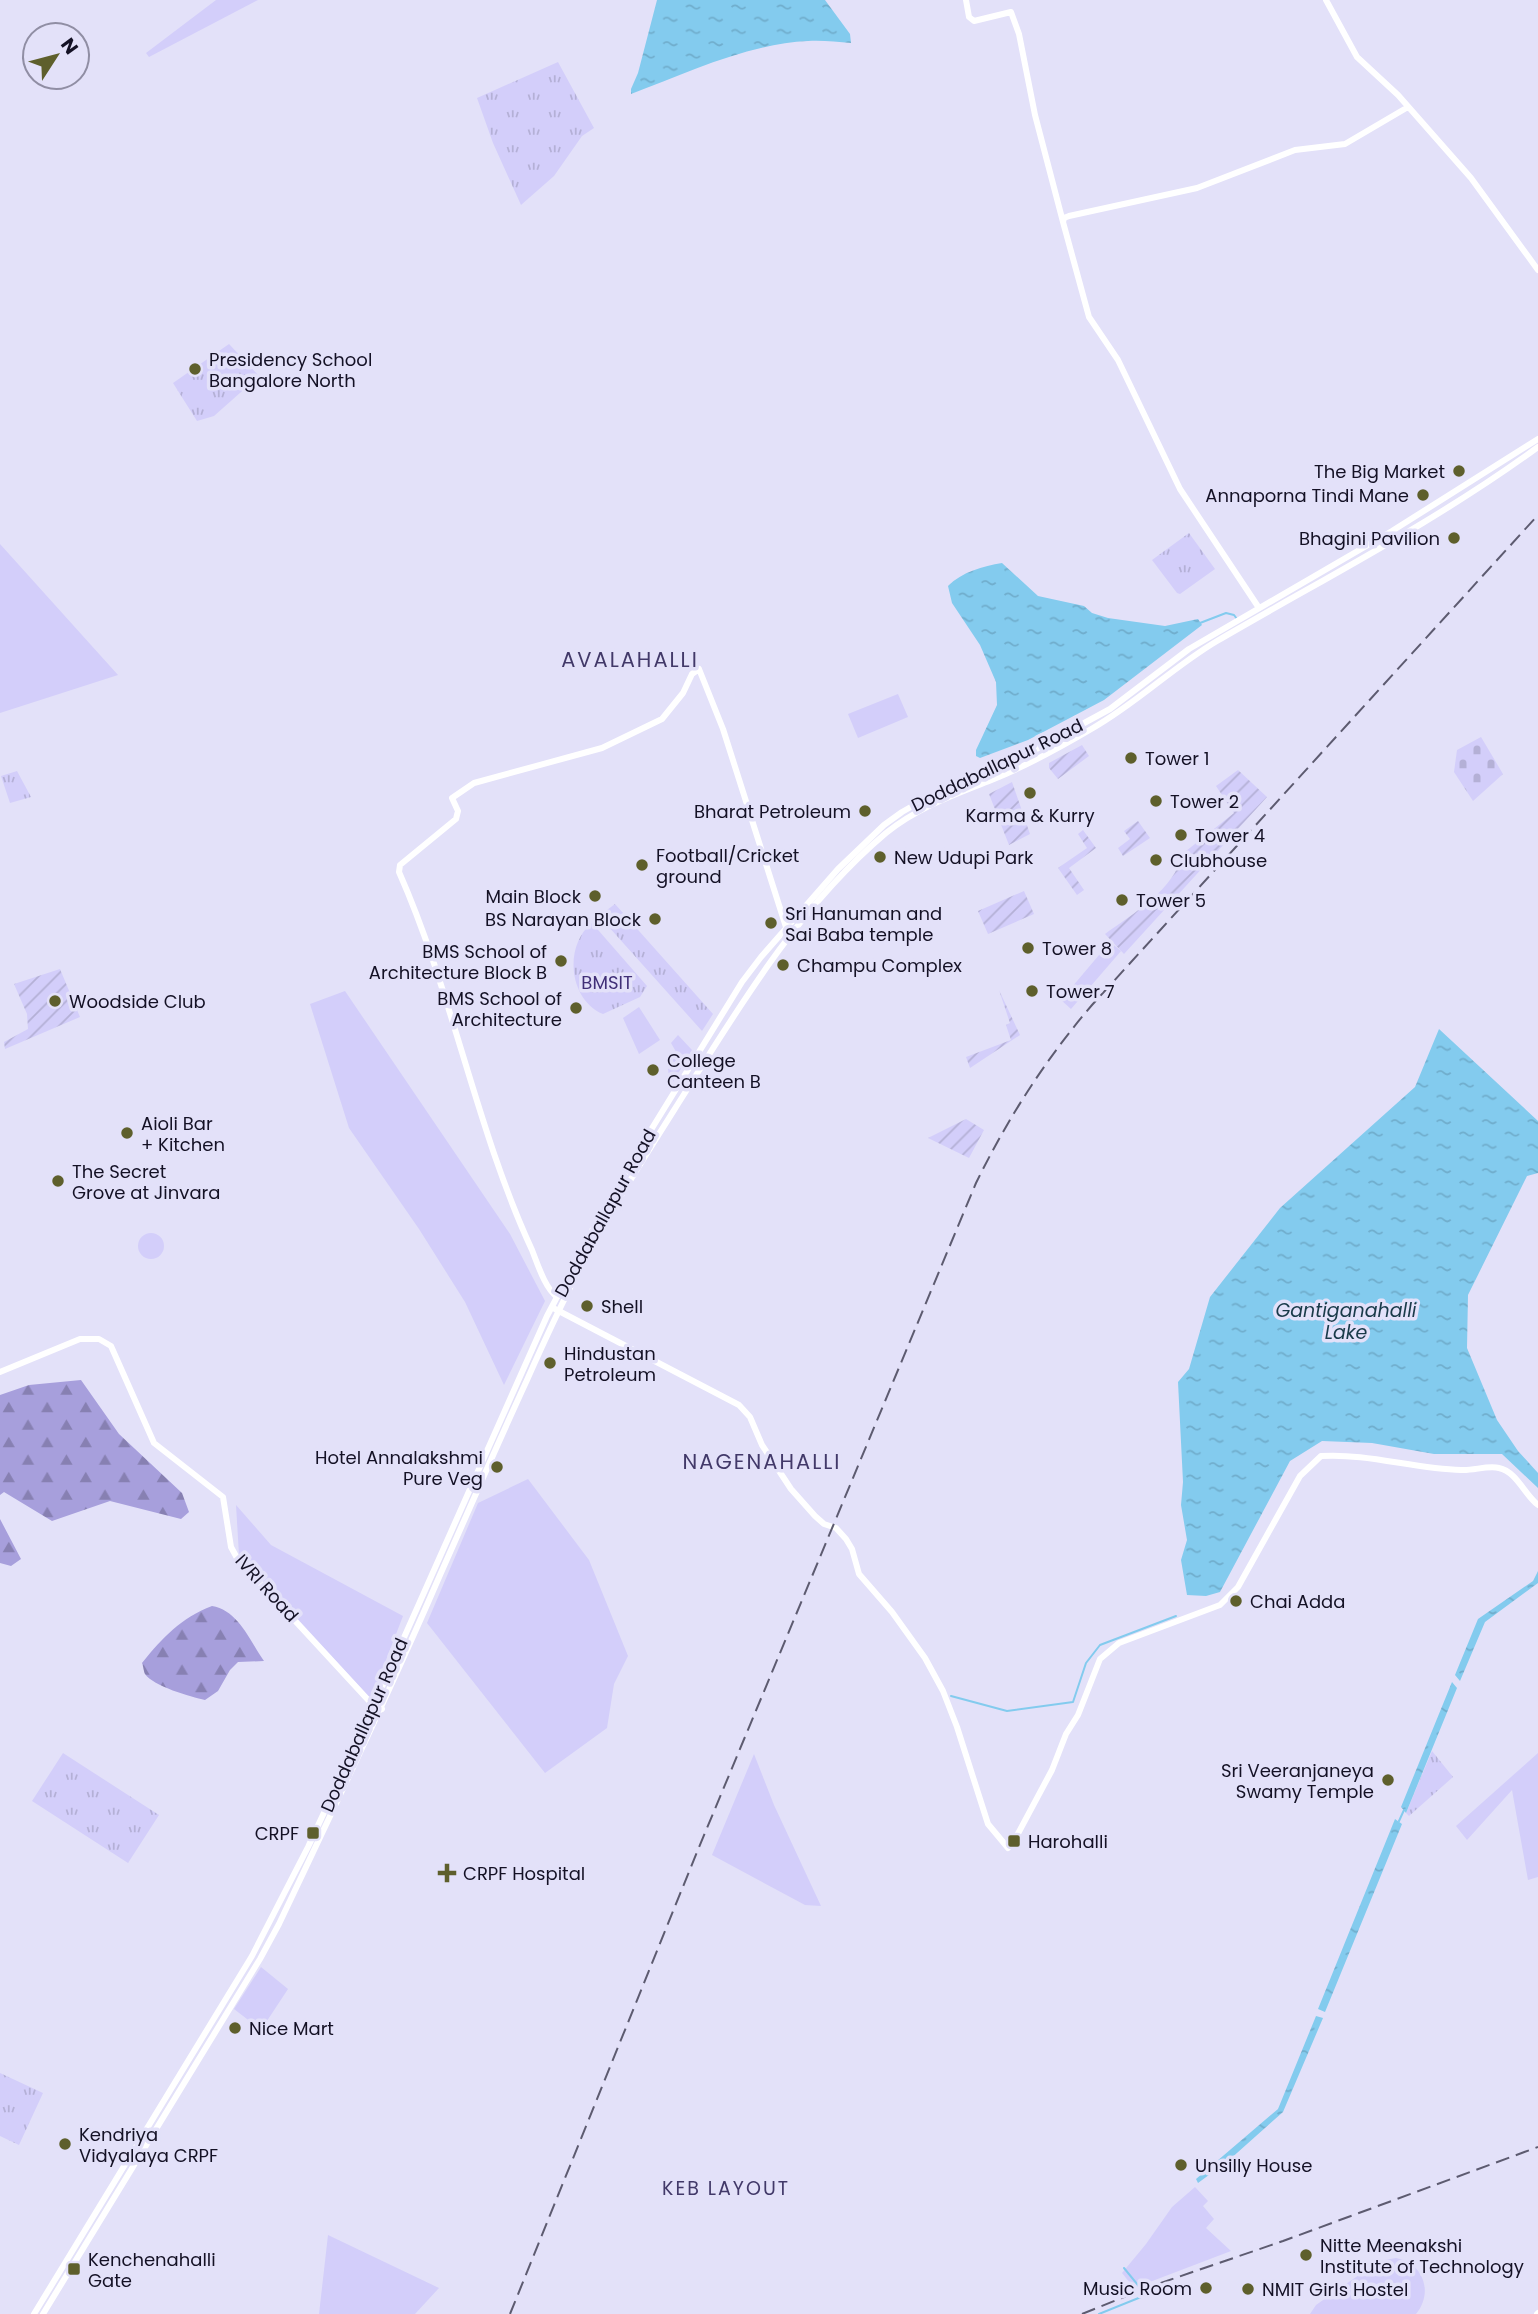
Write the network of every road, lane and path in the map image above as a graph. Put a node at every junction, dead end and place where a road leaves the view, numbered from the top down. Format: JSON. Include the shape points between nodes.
{"nodes":[{"id":1,"x":966,"y":0,"type":"edge"},
{"id":2,"x":1326,"y":0,"type":"edge"},
{"id":3,"x":1408,"y":107,"type":"junction"},
{"id":4,"x":1063,"y":222,"type":"junction"},
{"id":5,"x":1538,"y":270,"type":"edge"},
{"id":6,"x":1538,"y":439,"type":"edge"},
{"id":7,"x":1538,"y":447,"type":"edge"},
{"id":8,"x":1392,"y":531,"type":"junction"},
{"id":9,"x":1396,"y":539,"type":"junction"},
{"id":10,"x":1259,"y":608,"type":"junction"},
{"id":11,"x":786,"y":927,"type":"junction"},
{"id":12,"x":792,"y":933,"type":"junction"},
{"id":13,"x":560,"y":1299,"type":"junction"},
{"id":14,"x":555,"y":1309,"type":"junction"},
{"id":15,"x":0,"y":1372,"type":"edge"},
{"id":16,"x":1538,"y":1505,"type":"edge"},
{"id":17,"x":378,"y":1707,"type":"junction"},
{"id":18,"x":34,"y":2314,"type":"edge"},
{"id":19,"x":43,"y":2314,"type":"edge"}],
"edges":[{"from":1,"to":4,"type":"main road","via":[[974,21],[1011,12]]},
{"from":2,"to":3,"type":"main road","via":[[1357,57]]},
{"from":3,"to":4,"type":"main road","via":[[1345,144],[1295,150],[1197,188],[1069,216]]},
{"from":3,"to":5,"type":"main road","via":[[1471,178]]},
{"from":4,"to":10,"type":"main road","via":[[1089,317],[1118,360],[1184,497]]},
{"from":6,"to":8,"type":"main road","name":"Doddaballapur Road"},
{"from":7,"to":9,"type":"main road","name":"Doddaballapur Road"},
{"from":8,"to":9,"type":"main road"},
{"from":8,"to":10,"type":"main road","name":"Doddaballapur Road"},
{"from":9,"to":12,"type":"main road","name":"Doddaballapur Road","via":[[1179,665],[1092,729],[909,816],[849,869]]},
{"from":10,"to":11,"type":"main road","name":"Doddaballapur Road","via":[[1174,659],[1110,709],[1016,760],[944,788],[902,812],[845,862]]},
{"from":11,"to":12,"type":"main road"},
{"from":11,"to":13,"type":"main road","name":"Doddaballapur Road","via":[[742,982],[711,1031],[604,1208]]},
{"from":11,"to":13,"type":"main road","via":[[723,729],[699,669],[662,719],[602,748],[474,783],[452,798],[456,819],[400,865],[508,1194],[543,1274]]},
{"from":12,"to":13,"type":"main road","name":"Doddaballapur Road","via":[[654,1142]]},
{"from":13,"to":14,"type":"main road","name":"Doddaballapur Road"},
{"from":14,"to":16,"type":"main road","via":[[745,1411],[792,1489],[815,1516],[846,1539],[859,1574],[925,1657],[947,1703],[988,1824],[1008,1847],[1052,1770],[1100,1659],[1119,1643],[1220,1605],[1238,1587],[1300,1476],[1321,1456],[1461,1470],[1499,1467],[1516,1478]]},
{"from":14,"to":17,"type":"main road","name":"Doddaballapur Road","via":[[462,1503]]},
{"from":15,"to":17,"type":"main road","name":"IVRI Road","via":[[80,1339],[99,1339],[111,1346],[154,1443],[223,1497],[237,1558]]},
{"from":17,"to":18,"type":"main road","name":"Doddaballapur Road","via":[[252,1956]]},
{"from":17,"to":19,"type":"main road","name":"Doddaballapur Road","via":[[261,1959]]}]}
